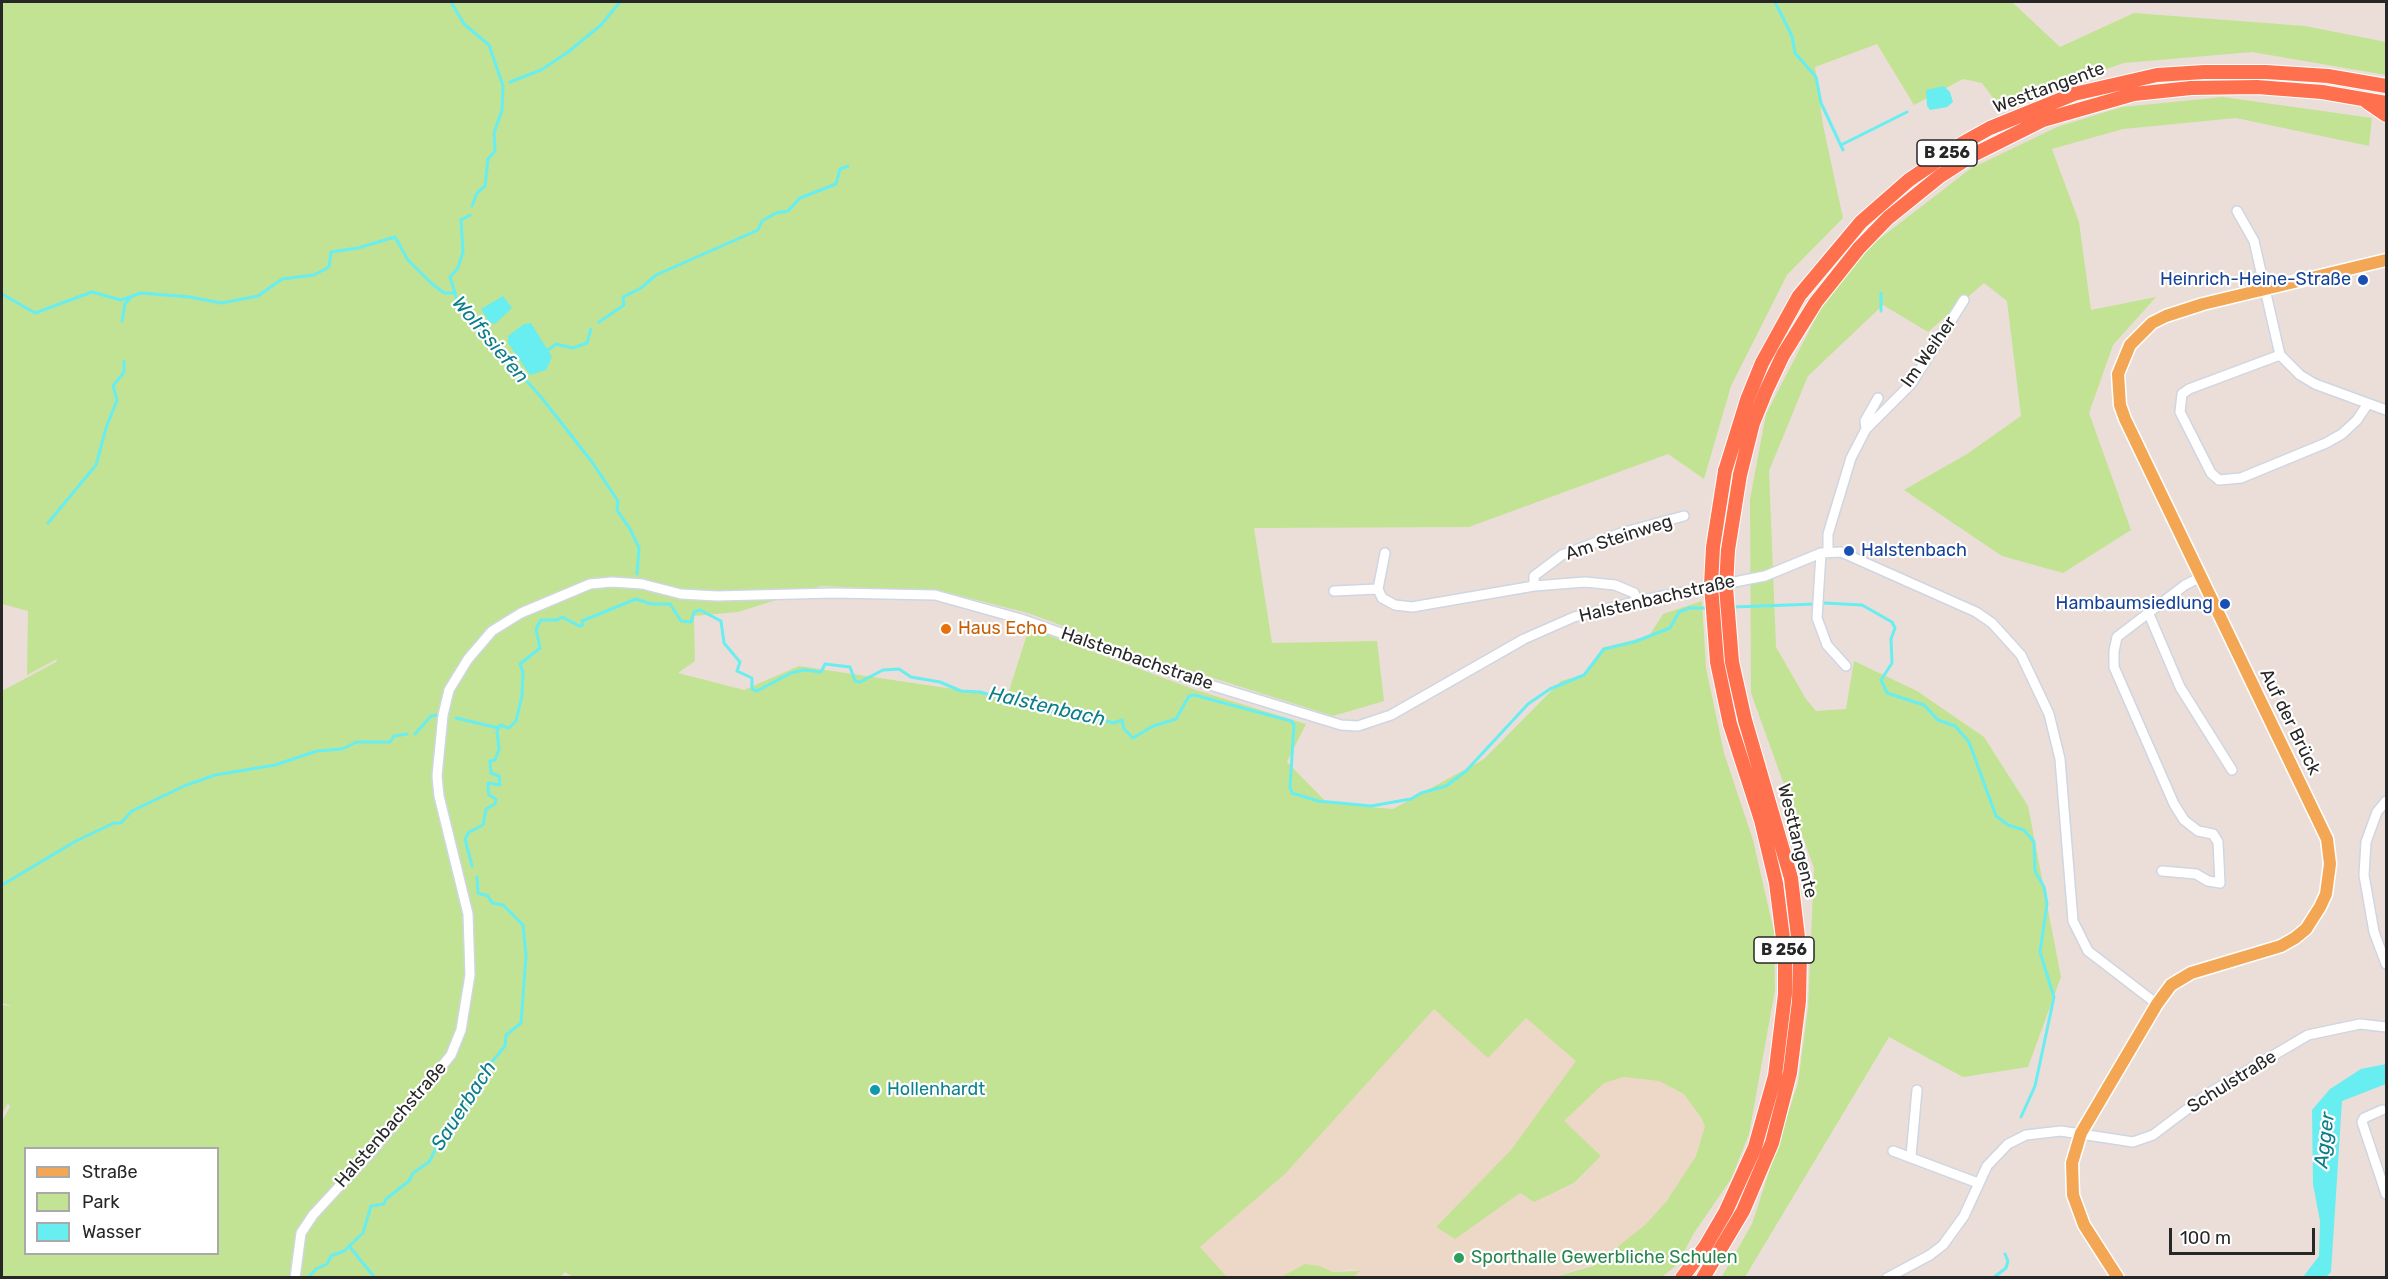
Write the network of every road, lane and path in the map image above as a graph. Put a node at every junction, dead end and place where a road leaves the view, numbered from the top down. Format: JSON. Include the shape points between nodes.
{"nodes":[{"id":1,"x":2386,"y":86,"type":"edge"},
{"id":2,"x":2360,"y":98,"type":"junction"},
{"id":3,"x":2386,"y":103,"type":"edge"},
{"id":4,"x":2386,"y":115,"type":"edge"},
{"id":5,"x":2236,"y":211,"type":"dead end"},
{"id":6,"x":2386,"y":251,"type":"edge"},
{"id":7,"x":2386,"y":260,"type":"edge"},
{"id":8,"x":2363,"y":267,"type":"junction"},
{"id":9,"x":2265,"y":290,"type":"junction"},
{"id":10,"x":1964,"y":300,"type":"dead end"},
{"id":11,"x":2280,"y":355,"type":"junction"},
{"id":12,"x":1878,"y":399,"type":"dead end"},
{"id":13,"x":2367,"y":405,"type":"junction"},
{"id":14,"x":2386,"y":410,"type":"edge"},
{"id":15,"x":1866,"y":429,"type":"junction"},
{"id":16,"x":1684,"y":516,"type":"dead end"},
{"id":17,"x":1825,"y":552,"type":"junction"},
{"id":18,"x":1384,"y":553,"type":"dead end"},
{"id":19,"x":2201,"y":577,"type":"junction"},
{"id":20,"x":1534,"y":586,"type":"junction"},
{"id":21,"x":1378,"y":589,"type":"junction"},
{"id":22,"x":1334,"y":591,"type":"dead end"},
{"id":23,"x":1638,"y":601,"type":"junction"},
{"id":24,"x":2148,"y":612,"type":"junction"},
{"id":25,"x":1846,"y":666,"type":"dead end"},
{"id":26,"x":2232,"y":770,"type":"dead end"},
{"id":27,"x":2386,"y":801,"type":"edge"},
{"id":28,"x":2162,"y":871,"type":"dead end"},
{"id":29,"x":2386,"y":964,"type":"edge"},
{"id":30,"x":2157,"y":1004,"type":"junction"},
{"id":31,"x":2386,"y":1027,"type":"edge"},
{"id":32,"x":1917,"y":1090,"type":"dead end"},
{"id":33,"x":2382,"y":1110,"type":"dead end"},
{"id":34,"x":2081,"y":1133,"type":"junction"},
{"id":35,"x":1893,"y":1151,"type":"dead end"},
{"id":36,"x":1911,"y":1156,"type":"junction"},
{"id":37,"x":1978,"y":1183,"type":"junction"},
{"id":38,"x":2386,"y":1194,"type":"edge"},
{"id":39,"x":295,"y":1278,"type":"edge"},
{"id":40,"x":1682,"y":1278,"type":"edge"},
{"id":41,"x":1704,"y":1278,"type":"edge"},
{"id":42,"x":1887,"y":1278,"type":"edge"},
{"id":43,"x":2118,"y":1278,"type":"edge"}],
"edges":[{"from":1,"to":40,"type":"highway","name":"Westtangente","number":"B 256","bridge":true,"via":[[2328,76],[2266,72],[2157,75],[2118,82],[2034,109],[1990,128],[1936,161],[1861,222],[1799,297],[1747,400],[1725,471],[1713,547],[1712,585],[1717,662],[1730,724],[1761,820],[1776,883],[1785,954],[1785,994],[1775,1076],[1755,1147],[1726,1211]]},
{"from":2,"to":3,"type":"highway","name":"Westtangente","number":"B 256"},
{"from":2,"to":4,"type":"highway","number":"B 256"},
{"from":2,"to":41,"type":"highway","name":"Westtangente","number":"B 256","bridge":true,"via":[[2257,87],[2191,88],[2134,94],[2043,120],[1971,156],[1888,218],[1816,302],[1783,355],[1753,423],[1740,475],[1726,587],[1732,662],[1791,878],[1800,954],[1799,1001],[1791,1073],[1772,1143],[1743,1211]]},
{"from":5,"to":9,"type":"street","via":[[2254,241]]},
{"from":6,"to":8,"type":"main road"},
{"from":7,"to":8,"type":"main road","name":"Auf der Brück"},
{"from":8,"to":9,"type":"main road","name":"Auf der Brück"},
{"from":9,"to":11,"type":"street"},
{"from":9,"to":19,"type":"main road","name":"Auf der Brück","via":[[2203,304],[2152,323],[2130,345],[2118,374],[2125,419]]},
{"from":10,"to":15,"type":"street","name":"Im Weiher","via":[[1911,384]]},
{"from":11,"to":13,"type":"street","via":[[2300,375]]},
{"from":11,"to":13,"type":"street","via":[[2182,394],[2180,412],[2211,473],[2219,480],[2241,478],[2325,443],[2342,434]]},
{"from":12,"to":15,"type":"street","name":"Im Weiher","via":[[1865,421]]},
{"from":13,"to":14,"type":"street"},
{"from":15,"to":17,"type":"street","name":"Im Weiher","via":[[1851,458]]},
{"from":16,"to":20,"type":"street","name":"Am Steinweg","via":[[1562,555],[1534,576]]},
{"from":17,"to":23,"type":"street","name":"Halstenbachstraße","via":[[1765,576]]},
{"from":17,"to":25,"type":"street","name":"Im Weiher","via":[[1817,618],[1827,645]]},
{"from":17,"to":30,"type":"street","via":[[1841,552],[1976,612],[1992,623],[2021,655],[2049,714],[2060,759],[2073,921],[2088,951]]},
{"from":18,"to":21,"type":"street"},
{"from":19,"to":24,"type":"street"},
{"from":19,"to":30,"type":"main road","name":"Auf der Brück","via":[[2327,839],[2329,880],[2317,913],[2295,938],[2191,973],[2172,986]]},
{"from":20,"to":21,"type":"street","name":"Am Steinweg","via":[[1412,607],[1395,605],[1382,598]]},
{"from":20,"to":23,"type":"street","name":"Am Steinweg","via":[[1585,582],[1615,585],[1634,593]]},
{"from":21,"to":22,"type":"street"},
{"from":23,"to":39,"type":"street","name":"Halstenbachstraße","via":[[1547,628],[1391,715],[1358,726],[1341,725],[1205,683],[1022,619],[935,595],[717,596],[612,582],[590,584],[521,612],[492,631],[468,659],[450,690],[443,716],[439,796],[466,904],[469,938],[469,984],[461,1030],[451,1055],[313,1215],[302,1233]]},
{"from":24,"to":26,"type":"street","via":[[2180,687]]},
{"from":24,"to":28,"type":"street","via":[[2117,637],[2114,667],[2174,804],[2184,820],[2198,831],[2213,834],[2218,842],[2220,883],[2196,874]]},
{"from":27,"to":29,"type":"street","via":[[2377,812],[2366,842],[2364,875],[2373,932]]},
{"from":30,"to":34,"type":"main road","name":"Auf der Brück"},
{"from":31,"to":34,"type":"street","name":"Schulstraße","via":[[2360,1024],[2308,1035],[2206,1095],[2153,1135],[2133,1142]]},
{"from":32,"to":36,"type":"street"},
{"from":33,"to":38,"type":"street","via":[[2362,1122]]},
{"from":34,"to":37,"type":"street","name":"Schulstraße","via":[[2043,1131],[2026,1135],[2008,1144]]},
{"from":34,"to":43,"type":"main road","name":"Auf der Brück","via":[[2072,1163],[2073,1195],[2084,1225]]},
{"from":35,"to":36,"type":"street"},
{"from":36,"to":37,"type":"street"},
{"from":37,"to":42,"type":"street","name":"Schulstraße","via":[[1964,1216],[1942,1245]]}]}
